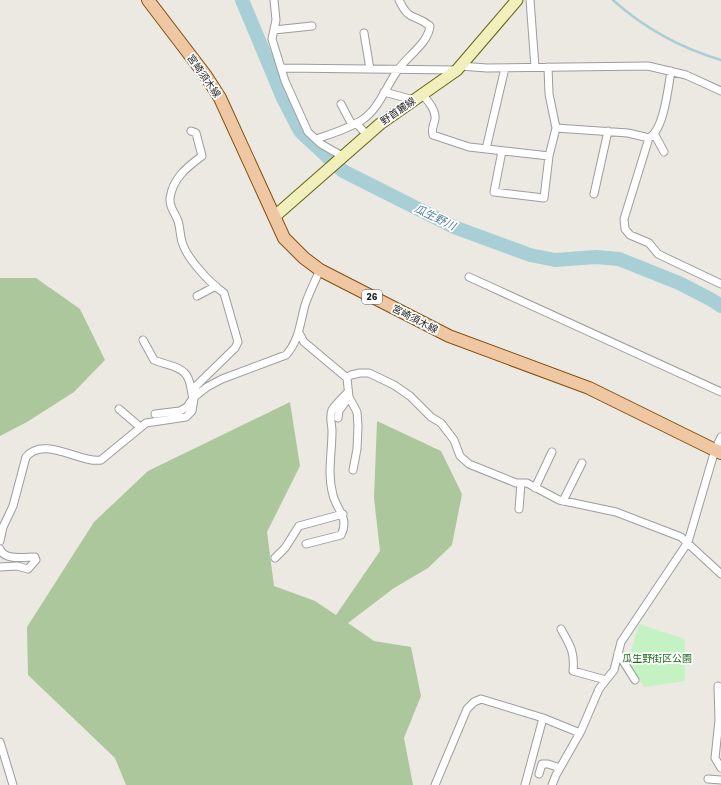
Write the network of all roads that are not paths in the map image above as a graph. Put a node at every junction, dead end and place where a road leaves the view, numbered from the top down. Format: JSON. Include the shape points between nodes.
{"nodes":[{"id":1,"x":148,"y":0,"type":"edge"},
{"id":2,"x":274,"y":0,"type":"edge"},
{"id":3,"x":399,"y":0,"type":"edge"},
{"id":4,"x":517,"y":0,"type":"edge"},
{"id":5,"x":530,"y":0,"type":"edge"},
{"id":6,"x":312,"y":26,"type":"dead end"},
{"id":7,"x":274,"y":30,"type":"junction"},
{"id":8,"x":364,"y":33,"type":"dead end"},
{"id":9,"x":535,"y":67,"type":"junction"},
{"id":10,"x":548,"y":67,"type":"junction"},
{"id":11,"x":280,"y":68,"type":"junction"},
{"id":12,"x":458,"y":68,"type":"junction"},
{"id":13,"x":505,"y":68,"type":"junction"},
{"id":14,"x":370,"y":69,"type":"junction"},
{"id":15,"x":398,"y":69,"type":"junction"},
{"id":16,"x":671,"y":71,"type":"junction"},
{"id":17,"x":721,"y":91,"type":"edge"},
{"id":18,"x":384,"y":92,"type":"junction"},
{"id":19,"x":418,"y":97,"type":"junction"},
{"id":20,"x":341,"y":104,"type":"dead end"},
{"id":21,"x":354,"y":124,"type":"junction"},
{"id":22,"x":556,"y":128,"type":"junction"},
{"id":23,"x":191,"y":131,"type":"dead end"},
{"id":24,"x":608,"y":131,"type":"junction"},
{"id":25,"x":367,"y":135,"type":"junction"},
{"id":26,"x":652,"y":137,"type":"junction"},
{"id":27,"x":316,"y":140,"type":"junction"},
{"id":28,"x":486,"y":149,"type":"junction"},
{"id":29,"x":502,"y":151,"type":"junction"},
{"id":30,"x":664,"y":152,"type":"dead end"},
{"id":31,"x":549,"y":156,"type":"junction"},
{"id":32,"x":340,"y":158,"type":"junction"},
{"id":33,"x":594,"y":194,"type":"dead end"},
{"id":34,"x":274,"y":217,"type":"junction"},
{"id":35,"x":320,"y":270,"type":"junction"},
{"id":36,"x":469,"y":277,"type":"dead end"},
{"id":37,"x":721,"y":284,"type":"edge"},
{"id":38,"x":216,"y":286,"type":"junction"},
{"id":39,"x":197,"y":296,"type":"dead end"},
{"id":40,"x":299,"y":333,"type":"junction"},
{"id":41,"x":143,"y":340,"type":"dead end"},
{"id":42,"x":347,"y":378,"type":"junction"},
{"id":43,"x":721,"y":392,"type":"edge"},
{"id":44,"x":349,"y":394,"type":"junction"},
{"id":45,"x":193,"y":398,"type":"junction"},
{"id":46,"x":119,"y":409,"type":"dead end"},
{"id":47,"x":155,"y":414,"type":"dead end"},
{"id":48,"x":338,"y":418,"type":"dead end"},
{"id":49,"x":140,"y":427,"type":"junction"},
{"id":50,"x":721,"y":437,"type":"edge"},
{"id":51,"x":552,"y":452,"type":"dead end"},
{"id":52,"x":718,"y":452,"type":"edge"},
{"id":53,"x":582,"y":463,"type":"dead end"},
{"id":54,"x":353,"y":470,"type":"dead end"},
{"id":55,"x":521,"y":483,"type":"junction"},
{"id":56,"x":535,"y":488,"type":"junction"},
{"id":57,"x":563,"y":500,"type":"junction"},
{"id":58,"x":519,"y":509,"type":"dead end"},
{"id":59,"x":343,"y":514,"type":"junction"},
{"id":60,"x":0,"y":541,"type":"edge"},
{"id":61,"x":688,"y":542,"type":"junction"},
{"id":62,"x":306,"y":544,"type":"dead end"},
{"id":63,"x":0,"y":549,"type":"edge"},
{"id":64,"x":275,"y":558,"type":"dead end"},
{"id":65,"x":0,"y":567,"type":"edge"},
{"id":66,"x":721,"y":574,"type":"edge"},
{"id":67,"x":560,"y":629,"type":"dead end"},
{"id":68,"x":618,"y":653,"type":"junction"},
{"id":69,"x":606,"y":680,"type":"junction"},
{"id":70,"x":635,"y":680,"type":"dead end"},
{"id":71,"x":718,"y":686,"type":"dead end"},
{"id":72,"x":543,"y":718,"type":"junction"},
{"id":73,"x":720,"y":720,"type":"edge"},
{"id":74,"x":580,"y":733,"type":"junction"},
{"id":75,"x":0,"y":742,"type":"edge"},
{"id":76,"x":560,"y":768,"type":"junction"},
{"id":77,"x":721,"y":768,"type":"edge"},
{"id":78,"x":539,"y":774,"type":"dead end"},
{"id":79,"x":708,"y":779,"type":"dead end"},
{"id":80,"x":721,"y":780,"type":"edge"},
{"id":81,"x":523,"y":784,"type":"edge"},
{"id":82,"x":13,"y":785,"type":"edge"},
{"id":83,"x":435,"y":785,"type":"edge"},
{"id":84,"x":552,"y":785,"type":"edge"}],
"edges":[{"from":1,"to":34,"type":"main road","name":"宮崎須木線","number":"26","via":[[220,98]]},
{"from":2,"to":7,"type":"street"},
{"from":3,"to":15,"type":"street","via":[[408,15],[430,26],[415,51]]},
{"from":4,"to":12,"type":"main road","name":"野首麓線"},
{"from":5,"to":9,"type":"street"},
{"from":6,"to":7,"type":"street"},
{"from":7,"to":11,"type":"street","via":[[272,38]]},
{"from":8,"to":14,"type":"street"},
{"from":9,"to":10,"type":"street"},
{"from":9,"to":13,"type":"street"},
{"from":10,"to":16,"type":"street","via":[[648,66]]},
{"from":10,"to":22,"type":"street","via":[[549,94]]},
{"from":11,"to":14,"type":"street"},
{"from":11,"to":27,"type":"street","via":[[308,132]]},
{"from":12,"to":13,"type":"street"},
{"from":12,"to":15,"type":"street"},
{"from":12,"to":19,"type":"main road","name":"野首麓線"},
{"from":13,"to":28,"type":"street"},
{"from":14,"to":15,"type":"street"},
{"from":15,"to":18,"type":"street"},
{"from":16,"to":17,"type":"street"},
{"from":16,"to":26,"type":"street","via":[[660,123]]},
{"from":18,"to":19,"type":"street"},
{"from":18,"to":21,"type":"street","via":[[363,120]]},
{"from":19,"to":25,"type":"main road","name":"野首麓線"},
{"from":19,"to":28,"type":"street","via":[[434,110],[433,135],[469,148]]},
{"from":20,"to":21,"type":"street"},
{"from":21,"to":25,"type":"street"},
{"from":21,"to":27,"type":"street"},
{"from":22,"to":24,"type":"street"},
{"from":22,"to":31,"type":"street"},
{"from":23,"to":38,"type":"street","via":[[196,133],[202,156],[183,171],[176,182],[170,198],[171,209],[178,221],[182,243],[190,258]]},
{"from":24,"to":26,"type":"street"},
{"from":24,"to":33,"type":"street"},
{"from":25,"to":32,"type":"main road","name":"野首麓線"},
{"from":26,"to":30,"type":"street"},
{"from":26,"to":37,"type":"street","via":[[624,219],[626,229],[630,235],[649,243],[658,254]]},
{"from":27,"to":32,"type":"street"},
{"from":28,"to":29,"type":"street"},
{"from":29,"to":31,"type":"street"},
{"from":29,"to":31,"type":"street","via":[[494,192],[544,198]]},
{"from":32,"to":34,"type":"main road","name":"野首麓線"},
{"from":34,"to":35,"type":"main road","name":"宮崎須木線","number":"26","via":[[284,238]]},
{"from":35,"to":40,"type":"street","via":[[306,304]]},
{"from":35,"to":52,"type":"main road","name":"宮崎須木線","number":"26","via":[[449,336],[589,388]]},
{"from":36,"to":43,"type":"street"},
{"from":38,"to":39,"type":"street"},
{"from":38,"to":45,"type":"street","via":[[224,293],[238,342],[196,386]]},
{"from":40,"to":42,"type":"street","via":[[304,342]]},
{"from":40,"to":45,"type":"street","via":[[286,355],[222,379],[206,387]]},
{"from":41,"to":45,"type":"street","via":[[154,360],[178,369],[188,378]]},
{"from":42,"to":44,"type":"street"},
{"from":42,"to":55,"type":"street","via":[[368,373],[394,385],[441,423],[454,440],[460,456],[469,464]]},
{"from":44,"to":48,"type":"street","via":[[339,411]]},
{"from":44,"to":54,"type":"street","via":[[357,412],[358,426]]},
{"from":44,"to":59,"type":"street","via":[[332,410],[330,416],[332,430],[329,464],[333,496]]},
{"from":45,"to":47,"type":"street","via":[[180,412]]},
{"from":45,"to":49,"type":"street","via":[[192,411],[186,417],[146,423]]},
{"from":46,"to":49,"type":"street"},
{"from":49,"to":60,"type":"street","via":[[128,440],[101,460],[94,461],[69,452],[36,448],[31,451],[26,457],[13,506],[2,527]]},
{"from":50,"to":52,"type":"street"},
{"from":51,"to":56,"type":"street"},
{"from":52,"to":61,"type":"street"},
{"from":53,"to":57,"type":"street"},
{"from":55,"to":56,"type":"street"},
{"from":55,"to":58,"type":"street"},
{"from":56,"to":57,"type":"street"},
{"from":57,"to":61,"type":"street","via":[[616,512]]},
{"from":59,"to":62,"type":"street","via":[[341,535]]},
{"from":59,"to":64,"type":"street","via":[[299,526]]},
{"from":61,"to":66,"type":"street"},
{"from":61,"to":68,"type":"street","via":[[621,642]]},
{"from":63,"to":65,"type":"street","via":[[7,557],[35,557],[36,560],[28,569],[17,566]]},
{"from":67,"to":69,"type":"street","via":[[572,647],[573,671]]},
{"from":68,"to":69,"type":"street","via":[[614,670]]},
{"from":68,"to":70,"type":"street"},
{"from":69,"to":74,"type":"street","via":[[599,689]]},
{"from":71,"to":73,"type":"street"},
{"from":72,"to":74,"type":"street"},
{"from":72,"to":81,"type":"street"},
{"from":72,"to":83,"type":"street","via":[[481,699],[474,702],[467,709]]},
{"from":73,"to":77,"type":"street","via":[[715,758]]},
{"from":74,"to":76,"type":"street"},
{"from":75,"to":82,"type":"street"},
{"from":76,"to":78,"type":"street","via":[[542,764]]},
{"from":76,"to":84,"type":"street"},
{"from":79,"to":80,"type":"street"}]}
